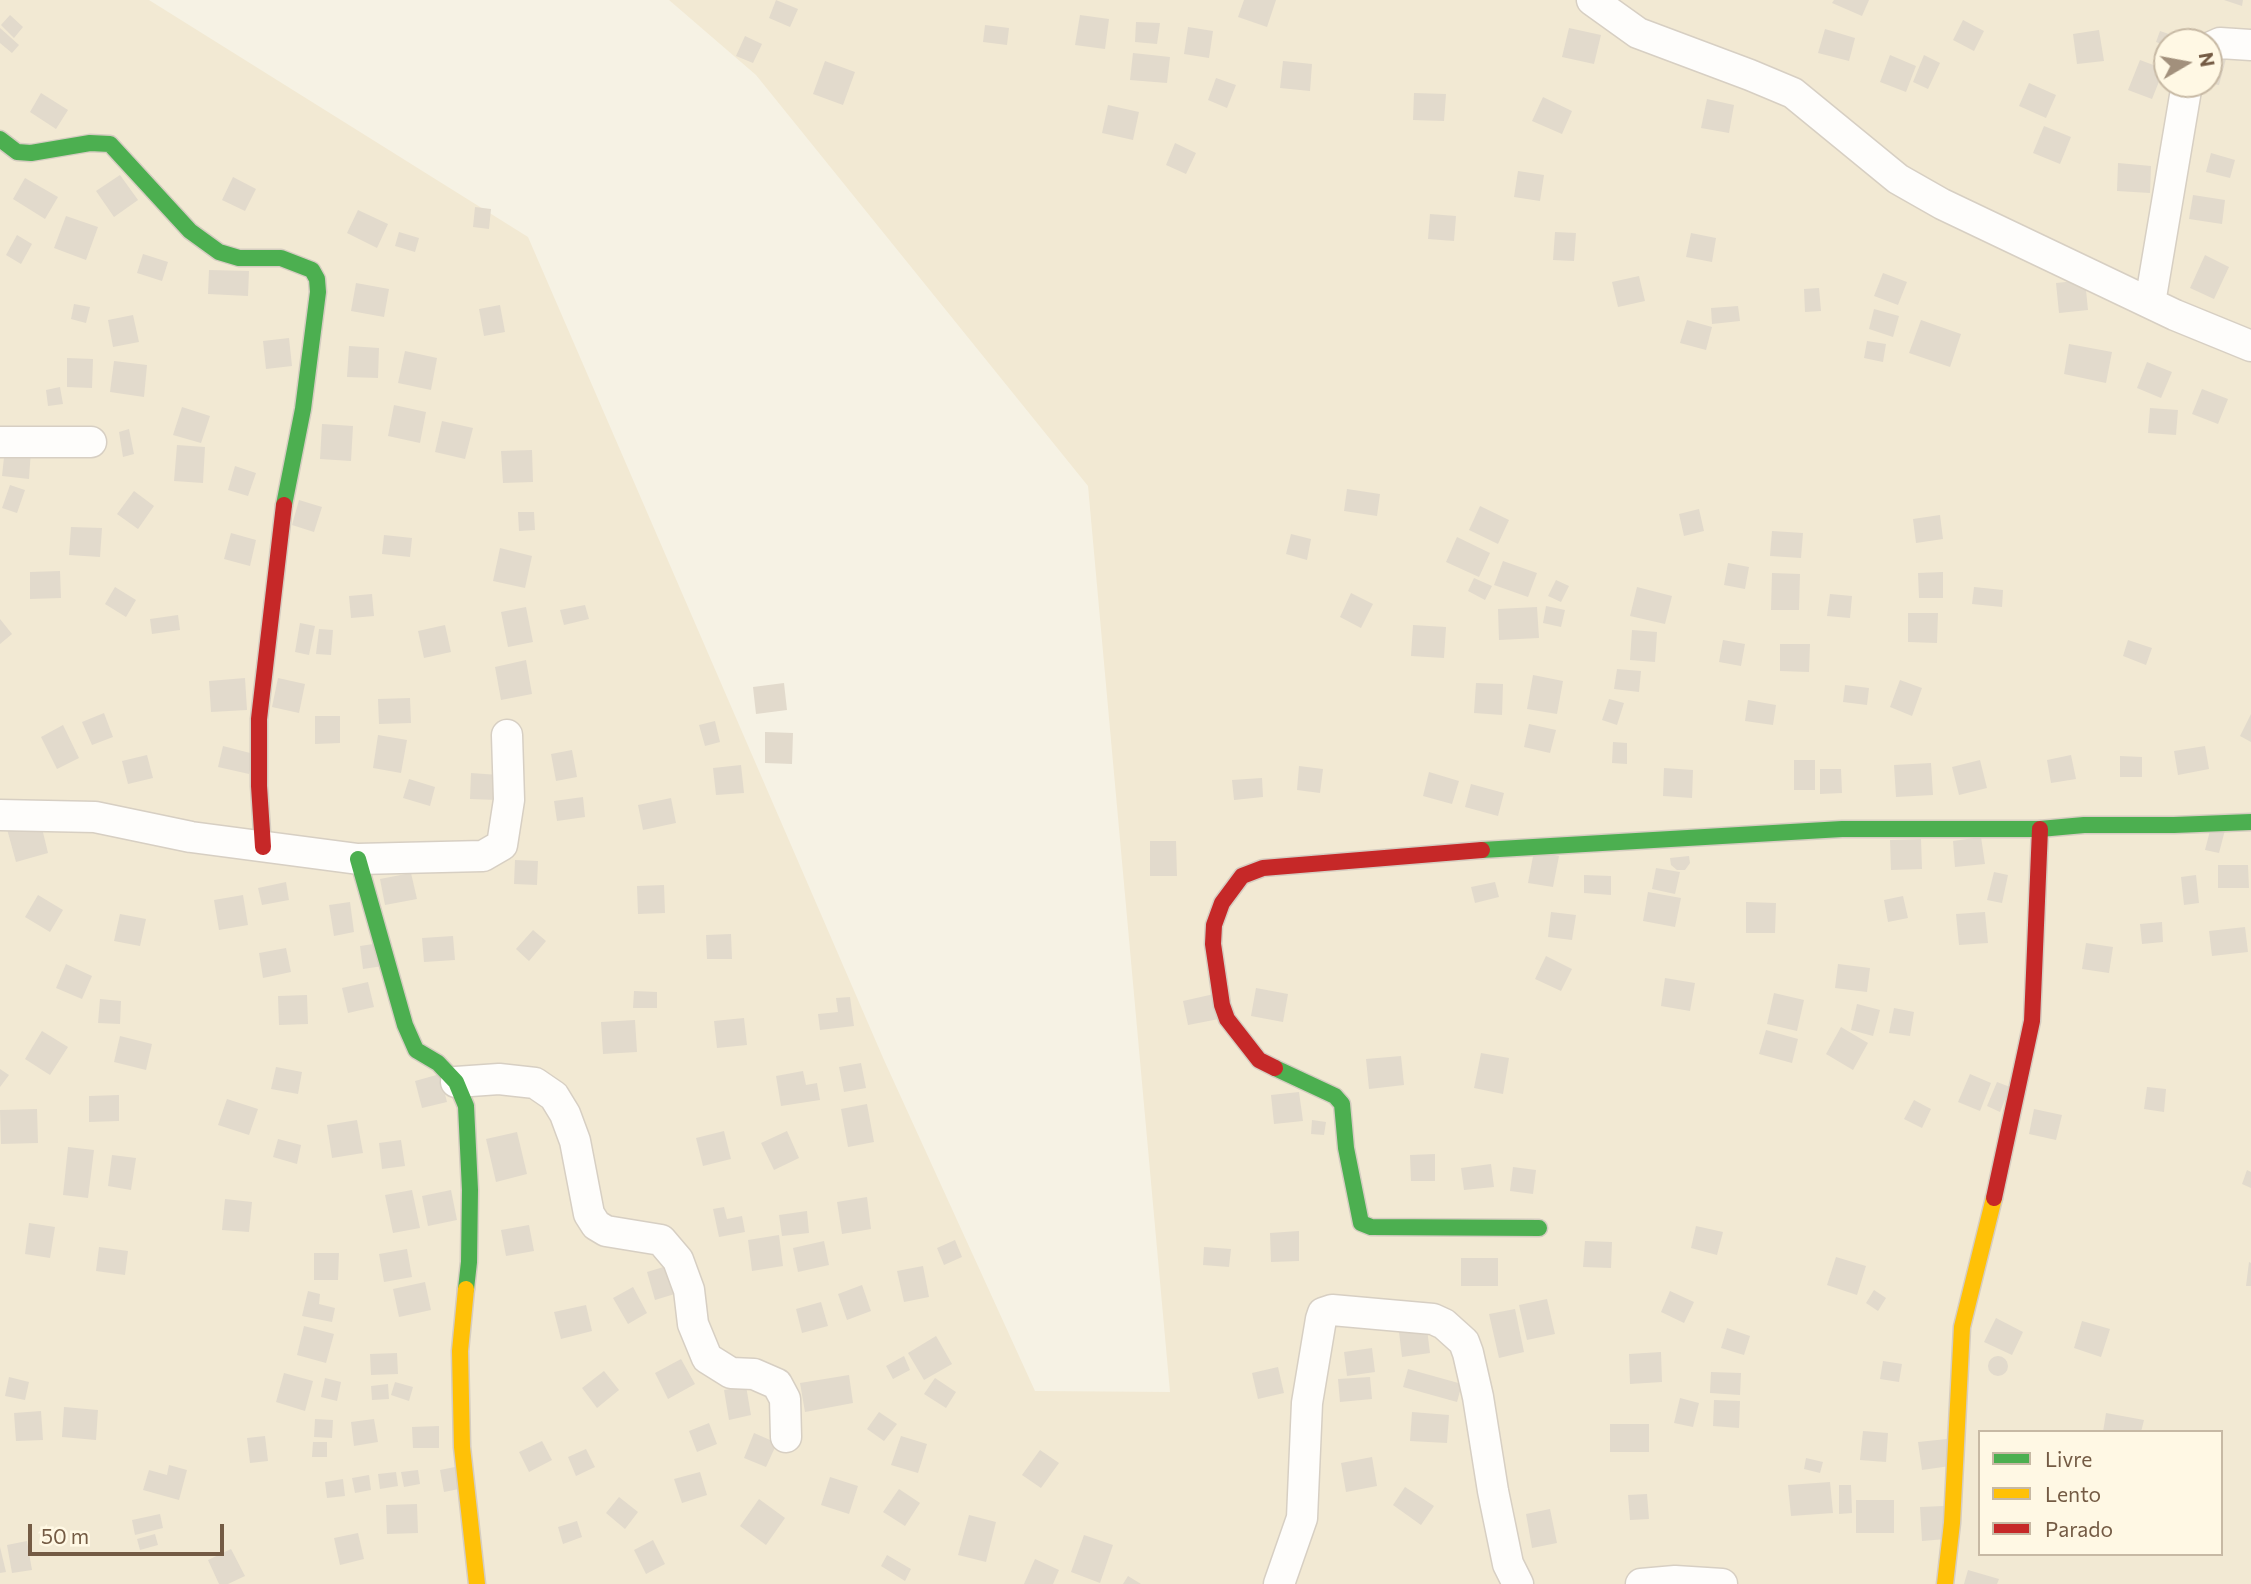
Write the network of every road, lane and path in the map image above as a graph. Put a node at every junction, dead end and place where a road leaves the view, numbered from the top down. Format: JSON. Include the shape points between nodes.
{"nodes":[{"id":1,"x":1592,"y":0,"type":"edge"},
{"id":2,"x":2223,"y":43,"type":"edge"},
{"id":3,"x":2251,"y":46,"type":"edge"},
{"id":4,"x":2185,"y":98,"type":"edge"},
{"id":5,"x":0,"y":139,"type":"edge"},
{"id":6,"x":2150,"y":303,"type":"junction"},
{"id":7,"x":2251,"y":346,"type":"edge"},
{"id":8,"x":0,"y":442,"type":"edge"},
{"id":9,"x":91,"y":442,"type":"dead end"},
{"id":10,"x":507,"y":735,"type":"dead end"},
{"id":11,"x":0,"y":815,"type":"edge"},
{"id":12,"x":2251,"y":822,"type":"edge"},
{"id":13,"x":2039,"y":829,"type":"junction"},
{"id":14,"x":263,"y":847,"type":"junction"},
{"id":15,"x":358,"y":859,"type":"junction"},
{"id":16,"x":456,"y":1082,"type":"junction"},
{"id":17,"x":1539,"y":1228,"type":"dead end"},
{"id":18,"x":786,"y":1437,"type":"dead end"},
{"id":19,"x":477,"y":1584,"type":"edge"},
{"id":20,"x":1279,"y":1584,"type":"edge"},
{"id":21,"x":1518,"y":1584,"type":"edge"},
{"id":22,"x":1641,"y":1584,"type":"edge"},
{"id":23,"x":1722,"y":1584,"type":"edge"},
{"id":24,"x":1945,"y":1584,"type":"edge"}],
"edges":[{"from":1,"to":6,"type":"street","via":[[1638,33],[1793,93],[1898,179]]},
{"from":2,"to":3,"type":"street"},
{"from":4,"to":6,"type":"street"},
{"from":5,"to":14,"type":"street","via":[[17,152],[31,153],[110,144],[190,231],[219,252],[239,258],[281,258],[312,270],[317,279],[303,409],[283,509],[259,719]]},
{"from":6,"to":7,"type":"street"},
{"from":8,"to":9,"type":"street"},
{"from":10,"to":15,"type":"street","via":[[509,800],[502,845],[484,856]]},
{"from":11,"to":14,"type":"street","via":[[95,817]]},
{"from":12,"to":13,"type":"street"},
{"from":13,"to":17,"type":"street","via":[[1842,829],[1725,835],[1264,868],[1242,876],[1222,903],[1214,925],[1222,1005],[1227,1019],[1259,1060],[1335,1096],[1342,1104],[1362,1223],[1371,1227]]},
{"from":13,"to":24,"type":"street","via":[[2032,1021],[1962,1327]]},
{"from":14,"to":15,"type":"street"},
{"from":15,"to":16,"type":"street","via":[[405,1025],[416,1050],[438,1063]]},
{"from":16,"to":18,"type":"street","via":[[499,1079],[535,1083],[554,1096],[575,1141],[589,1214],[596,1225],[606,1231],[661,1240],[678,1260],[689,1290],[693,1324],[707,1358],[731,1373],[754,1374],[776,1384],[785,1399]]},
{"from":16,"to":19,"type":"street","via":[[466,1106],[470,1190],[460,1351],[462,1447]]},
{"from":20,"to":21,"type":"street","via":[[1302,1518],[1307,1403],[1321,1319],[1332,1310],[1433,1319],[1464,1342],[1508,1564]]},
{"from":22,"to":23,"type":"street"}]}
